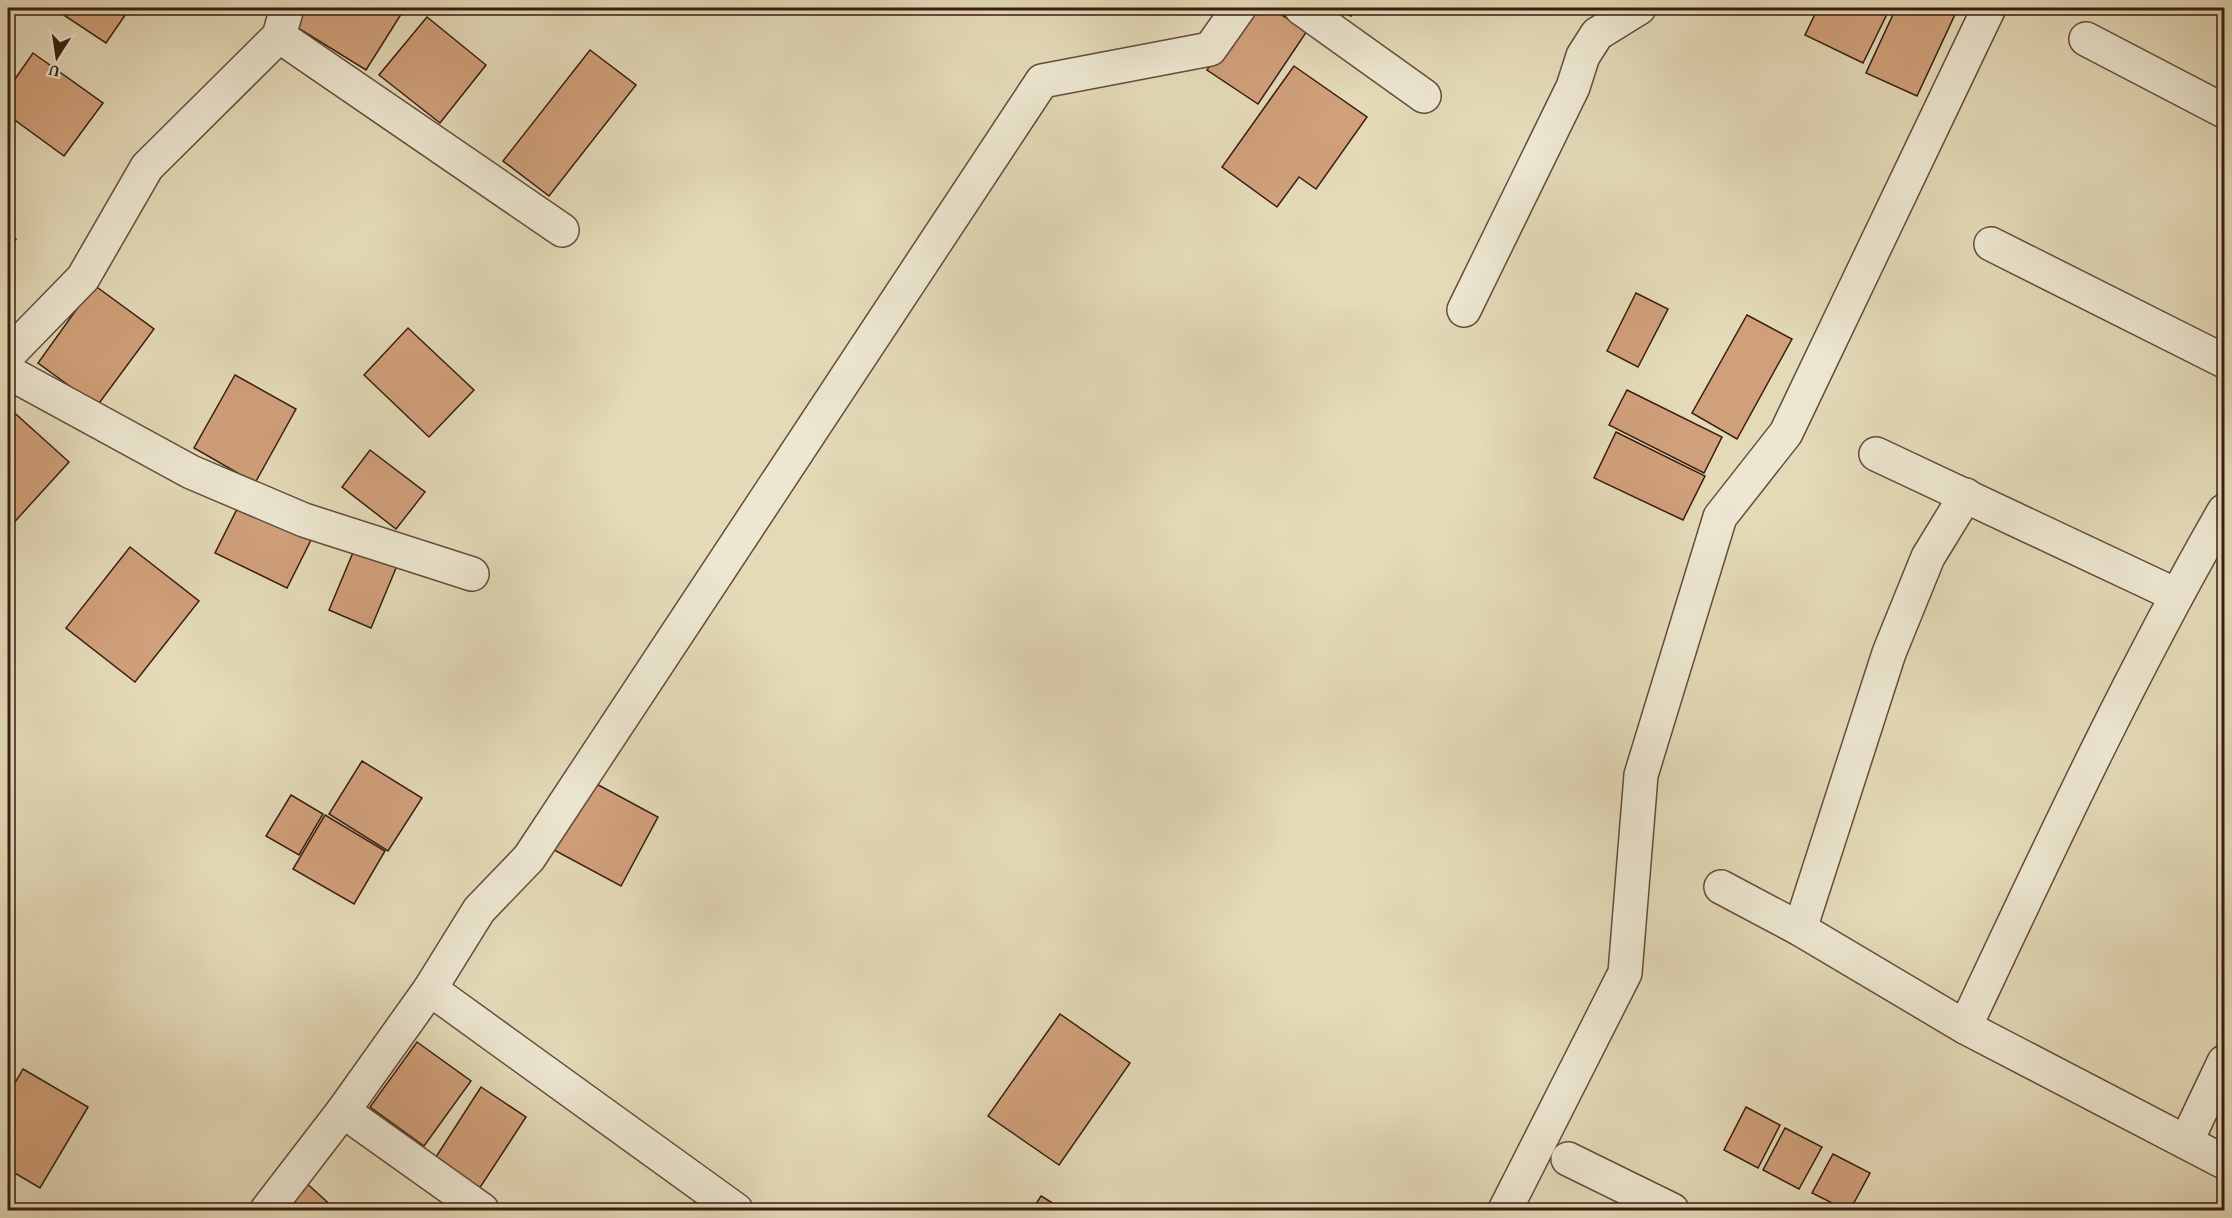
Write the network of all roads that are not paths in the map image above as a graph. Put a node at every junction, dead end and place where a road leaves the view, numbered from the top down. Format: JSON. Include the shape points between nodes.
{"nodes":[{"id":1,"x":1239,"y":8,"type":"edge"},
{"id":2,"x":1300,"y":8,"type":"edge"},
{"id":3,"x":1640,"y":8,"type":"edge"},
{"id":4,"x":1989,"y":8,"type":"edge"},
{"id":5,"x":283,"y":22,"type":"edge"},
{"id":6,"x":2086,"y":39,"type":"dead end"},
{"id":7,"x":1424,"y":96,"type":"dead end"},
{"id":8,"x":2224,"y":111,"type":"edge"},
{"id":9,"x":562,"y":230,"type":"dead end"},
{"id":10,"x":1991,"y":244,"type":"dead end"},
{"id":11,"x":1464,"y":310,"type":"dead end"},
{"id":12,"x":8,"y":355,"type":"edge"},
{"id":13,"x":2224,"y":361,"type":"edge"},
{"id":14,"x":8,"y":372,"type":"edge"},
{"id":15,"x":1876,"y":454,"type":"dead end"},
{"id":16,"x":1965,"y":495,"type":"junction"},
{"id":17,"x":2224,"y":511,"type":"edge"},
{"id":18,"x":472,"y":574,"type":"dead end"},
{"id":19,"x":2176,"y":595,"type":"junction"},
{"id":20,"x":1721,"y":888,"type":"dead end"},
{"id":21,"x":1800,"y":929,"type":"junction"},
{"id":22,"x":430,"y":988,"type":"junction"},
{"id":23,"x":1965,"y":1027,"type":"junction"},
{"id":24,"x":2224,"y":1062,"type":"edge"},
{"id":25,"x":343,"y":1111,"type":"junction"},
{"id":26,"x":2186,"y":1142,"type":"junction"},
{"id":27,"x":1568,"y":1159,"type":"dead end"},
{"id":28,"x":2224,"y":1162,"type":"edge"},
{"id":29,"x":1662,"y":1208,"type":"edge"},
{"id":30,"x":267,"y":1210,"type":"edge"},
{"id":31,"x":482,"y":1210,"type":"edge"},
{"id":32,"x":736,"y":1210,"type":"edge"},
{"id":33,"x":1504,"y":1210,"type":"edge"}],
"edges":[{"from":1,"to":22,"type":"street","via":[[1210,49],[1042,81],[529,858],[479,910]]},
{"from":2,"to":7,"type":"street"},
{"from":3,"to":11,"type":"street","via":[[1597,34],[1583,56],[1573,87]]},
{"from":4,"to":33,"type":"street","via":[[1786,433],[1720,517],[1641,775],[1625,974]]},
{"from":5,"to":9,"type":"street"},
{"from":5,"to":12,"type":"street","via":[[147,167],[83,278]]},
{"from":6,"to":8,"type":"street"},
{"from":10,"to":13,"type":"street"},
{"from":14,"to":18,"type":"street","via":[[192,472],[304,520]]},
{"from":15,"to":16,"type":"street"},
{"from":16,"to":19,"type":"street"},
{"from":16,"to":21,"type":"street","via":[[1928,557],[1889,653]]},
{"from":17,"to":19,"type":"street"},
{"from":19,"to":23,"type":"street","via":[[2068,808]]},
{"from":20,"to":21,"type":"street"},
{"from":21,"to":23,"type":"street"},
{"from":22,"to":25,"type":"street"},
{"from":22,"to":32,"type":"street"},
{"from":23,"to":26,"type":"street"},
{"from":24,"to":26,"type":"street"},
{"from":25,"to":30,"type":"street"},
{"from":25,"to":31,"type":"street"},
{"from":26,"to":28,"type":"street"},
{"from":27,"to":29,"type":"street"}]}
